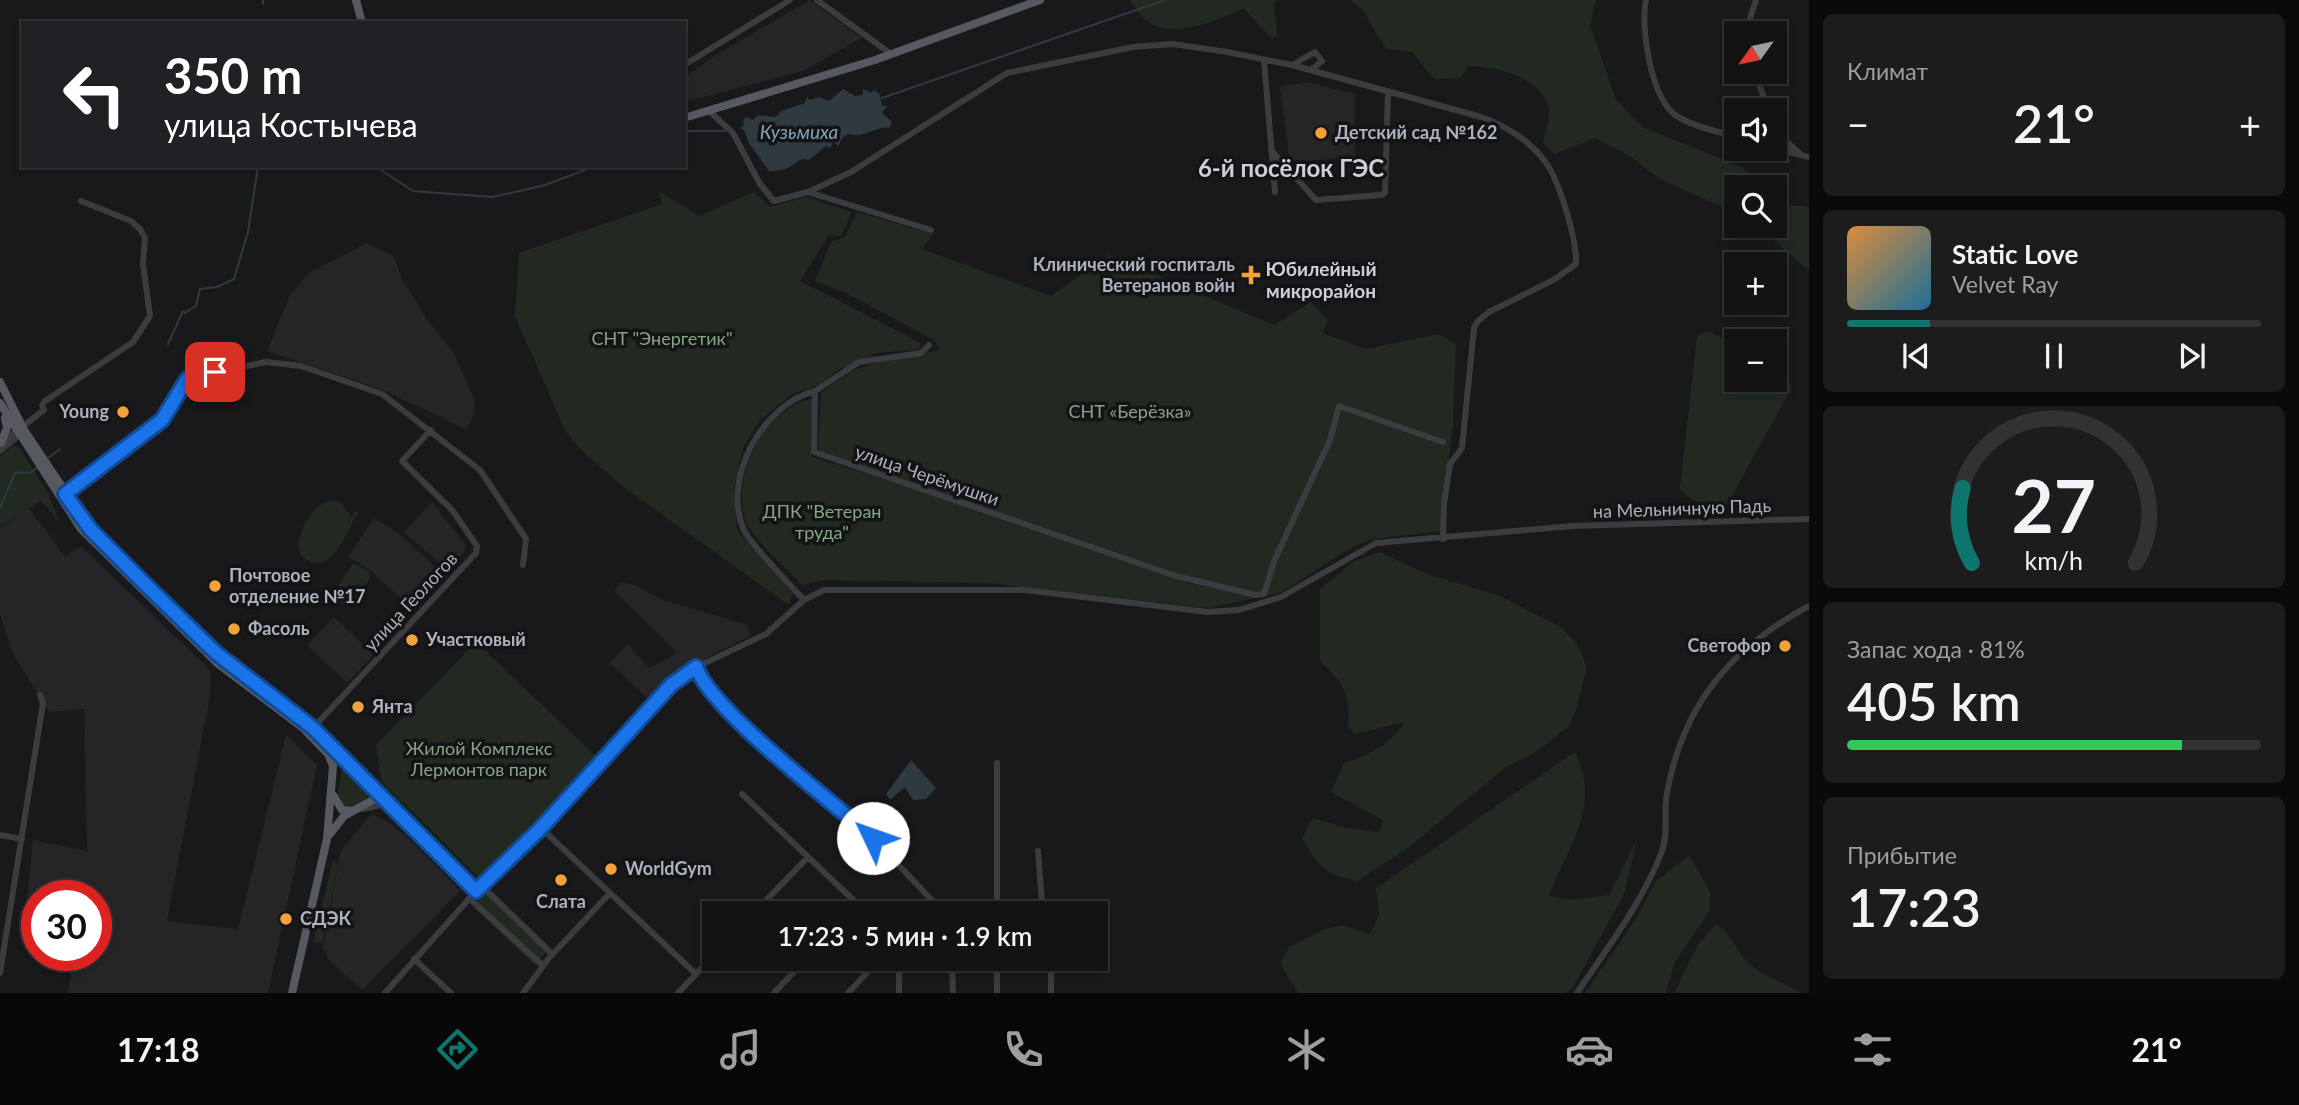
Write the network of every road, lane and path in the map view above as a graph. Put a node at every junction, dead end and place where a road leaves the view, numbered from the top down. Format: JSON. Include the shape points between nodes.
{"nodes":[{"id":1,"x":356,"y":0,"type":"edge"},
{"id":2,"x":790,"y":0,"type":"edge"},
{"id":3,"x":817,"y":0,"type":"edge"},
{"id":4,"x":1040,"y":0,"type":"edge"},
{"id":5,"x":1646,"y":0,"type":"edge"},
{"id":6,"x":1756,"y":0,"type":"edge"},
{"id":7,"x":361,"y":21,"type":"edge"},
{"id":8,"x":1749,"y":21,"type":"edge"},
{"id":9,"x":891,"y":54,"type":"junction"},
{"id":10,"x":1264,"y":60,"type":"junction"},
{"id":11,"x":686,"y":64,"type":"edge"},
{"id":12,"x":1292,"y":65,"type":"junction"},
{"id":13,"x":1311,"y":70,"type":"junction"},
{"id":14,"x":1388,"y":91,"type":"junction"},
{"id":15,"x":710,"y":112,"type":"junction"},
{"id":16,"x":686,"y":118,"type":"edge"},
{"id":17,"x":1724,"y":133,"type":"edge"},
{"id":18,"x":1787,"y":142,"type":"edge"},
{"id":19,"x":1271,"y":150,"type":"junction"},
{"id":20,"x":1787,"y":151,"type":"edge"},
{"id":21,"x":1800,"y":154,"type":"junction"},
{"id":22,"x":1809,"y":157,"type":"edge"},
{"id":23,"x":808,"y":192,"type":"junction"},
{"id":24,"x":1275,"y":192,"type":"dead end"},
{"id":25,"x":80,"y":201,"type":"dead end"},
{"id":26,"x":931,"y":230,"type":"dead end"},
{"id":27,"x":929,"y":345,"type":"dead end"},
{"id":28,"x":0,"y":382,"type":"edge"},
{"id":29,"x":815,"y":391,"type":"junction"},
{"id":30,"x":0,"y":404,"type":"edge"},
{"id":31,"x":431,"y":430,"type":"junction"},
{"id":32,"x":20,"y":431,"type":"junction"},
{"id":33,"x":1443,"y":442,"type":"dead end"},
{"id":34,"x":0,"y":446,"type":"edge"},
{"id":35,"x":42,"y":464,"type":"junction"},
{"id":36,"x":65,"y":494,"type":"junction"},
{"id":37,"x":1809,"y":519,"type":"edge"},
{"id":38,"x":1443,"y":539,"type":"junction"},
{"id":39,"x":523,"y":565,"type":"dead end"},
{"id":40,"x":804,"y":600,"type":"junction"},
{"id":41,"x":1809,"y":606,"type":"edge"},
{"id":42,"x":696,"y":667,"type":"junction"},
{"id":43,"x":40,"y":695,"type":"dead end"},
{"id":44,"x":313,"y":728,"type":"junction"},
{"id":45,"x":997,"y":763,"type":"dead end"},
{"id":46,"x":351,"y":768,"type":"junction"},
{"id":47,"x":332,"y":782,"type":"junction"},
{"id":48,"x":373,"y":790,"type":"junction"},
{"id":49,"x":742,"y":794,"type":"dead end"},
{"id":50,"x":356,"y":810,"type":"junction"},
{"id":51,"x":394,"y":810,"type":"junction"},
{"id":52,"x":541,"y":828,"type":"junction"},
{"id":53,"x":0,"y":835,"type":"edge"},
{"id":54,"x":22,"y":839,"type":"junction"},
{"id":55,"x":327,"y":839,"type":"junction"},
{"id":56,"x":1038,"y":851,"type":"dead end"},
{"id":57,"x":808,"y":857,"type":"junction"},
{"id":58,"x":482,"y":886,"type":"junction"},
{"id":59,"x":476,"y":891,"type":"junction"},
{"id":60,"x":610,"y":893,"type":"junction"},
{"id":61,"x":470,"y":898,"type":"junction"},
{"id":62,"x":766,"y":901,"type":"edge"},
{"id":63,"x":855,"y":901,"type":"edge"},
{"id":64,"x":933,"y":901,"type":"edge"},
{"id":65,"x":997,"y":901,"type":"edge"},
{"id":66,"x":1042,"y":901,"type":"edge"},
{"id":67,"x":552,"y":954,"type":"junction"},
{"id":68,"x":414,"y":959,"type":"junction"},
{"id":69,"x":543,"y":966,"type":"junction"},
{"id":70,"x":702,"y":968,"type":"edge"},
{"id":71,"x":795,"y":971,"type":"edge"},
{"id":72,"x":869,"y":971,"type":"edge"},
{"id":73,"x":899,"y":971,"type":"edge"},
{"id":74,"x":952,"y":971,"type":"edge"},
{"id":75,"x":997,"y":971,"type":"edge"},
{"id":76,"x":1051,"y":971,"type":"edge"},
{"id":77,"x":0,"y":973,"type":"edge"},
{"id":78,"x":696,"y":974,"type":"junction"},
{"id":79,"x":292,"y":993,"type":"edge"},
{"id":80,"x":385,"y":993,"type":"edge"},
{"id":81,"x":451,"y":993,"type":"edge"},
{"id":82,"x":523,"y":993,"type":"edge"},
{"id":83,"x":678,"y":993,"type":"edge"},
{"id":84,"x":774,"y":993,"type":"edge"},
{"id":85,"x":848,"y":993,"type":"edge"},
{"id":86,"x":899,"y":993,"type":"edge"},
{"id":87,"x":953,"y":993,"type":"edge"},
{"id":88,"x":997,"y":993,"type":"edge"},
{"id":89,"x":1051,"y":993,"type":"edge"},
{"id":90,"x":1577,"y":993,"type":"edge"}],
"edges":[{"from":1,"to":7,"type":"main road"},
{"from":2,"to":11,"type":"street"},
{"from":3,"to":9,"type":"street"},
{"from":4,"to":9,"type":"main road"},
{"from":5,"to":17,"type":"street","via":[[1642,18],[1646,50],[1667,105],[1685,120]]},
{"from":6,"to":8,"type":"street"},
{"from":9,"to":15,"type":"main road"},
{"from":10,"to":12,"type":"street"},
{"from":10,"to":19,"type":"street"},
{"from":10,"to":23,"type":"street","via":[[1156,44],[1014,69],[851,172]]},
{"from":12,"to":13,"type":"street"},
{"from":12,"to":13,"type":"street","via":[[1315,52],[1322,61]]},
{"from":13,"to":14,"type":"street"},
{"from":14,"to":19,"type":"street","via":[[1385,193],[1316,200]]},
{"from":14,"to":38,"type":"street","via":[[1490,120],[1530,146],[1549,168],[1576,255],[1572,269],[1489,312],[1474,328],[1462,448],[1449,471]]},
{"from":15,"to":16,"type":"main road"},
{"from":15,"to":23,"type":"street","via":[[733,133],[771,199]]},
{"from":18,"to":21,"type":"street"},
{"from":19,"to":24,"type":"street"},
{"from":20,"to":21,"type":"street"},
{"from":21,"to":22,"type":"street"},
{"from":23,"to":26,"type":"street"},
{"from":25,"to":32,"type":"street","via":[[140,229],[145,238],[143,264],[150,316],[133,342],[45,401],[44,410]]},
{"from":27,"to":29,"type":"street","via":[[921,353],[859,362]]},
{"from":28,"to":32,"type":"main road"},
{"from":29,"to":33,"type":"street","name":"улица Черёмушки","via":[[814,452],[1177,576],[1256,595],[1264,594],[1275,559],[1330,440],[1339,406]]},
{"from":29,"to":40,"type":"street","via":[[794,399],[763,423],[738,492],[744,530]]},
{"from":30,"to":32,"type":"main road"},
{"from":30,"to":34,"type":"main road","via":[[7,428]]},
{"from":31,"to":36,"type":"street","via":[[382,394],[301,366],[260,362],[188,378],[162,420]]},
{"from":31,"to":39,"type":"street","via":[[480,470],[526,539]]},
{"from":31,"to":44,"type":"street","name":"улица Геологов","via":[[402,461],[453,511],[477,546],[476,553]]},
{"from":32,"to":34,"type":"street"},
{"from":32,"to":35,"type":"main road"},
{"from":35,"to":36,"type":"main road"},
{"from":35,"to":47,"type":"main road","via":[[68,511],[96,544],[217,663],[325,749],[333,766]]},
{"from":36,"to":44,"type":"main road","via":[[91,530],[188,626]]},
{"from":37,"to":38,"type":"street","name":"на Мельничную Падь","via":[[1555,527]]},
{"from":38,"to":40,"type":"street","name":"на Мельничную Падь","via":[[1376,543],[1281,597],[1239,610],[1208,612],[984,588],[824,590]]},
{"from":40,"to":42,"type":"street","via":[[766,634]]},
{"from":41,"to":90,"type":"street","via":[[1781,621],[1729,662],[1700,703],[1673,766],[1666,796],[1667,832],[1657,864]]},
{"from":42,"to":52,"type":"street","via":[[671,685]]},
{"from":42,"to":64,"type":"street","via":[[709,688],[742,722],[873,838]]},
{"from":43,"to":54,"type":"street","via":[[43,703]]},
{"from":44,"to":46,"type":"main road"},
{"from":45,"to":65,"type":"street"},
{"from":46,"to":47,"type":"main road","via":[[339,765]]},
{"from":46,"to":48,"type":"main road"},
{"from":47,"to":50,"type":"main road","via":[[338,806]]},
{"from":47,"to":55,"type":"main road"},
{"from":48,"to":50,"type":"main road","via":[[373,800]]},
{"from":48,"to":51,"type":"street"},
{"from":49,"to":57,"type":"street"},
{"from":50,"to":51,"type":"street","via":[[380,805]]},
{"from":50,"to":55,"type":"main road","via":[[336,823]]},
{"from":51,"to":59,"type":"street"},
{"from":52,"to":58,"type":"street"},
{"from":52,"to":60,"type":"street"},
{"from":53,"to":54,"type":"street"},
{"from":54,"to":77,"type":"street"},
{"from":55,"to":79,"type":"main road"},
{"from":56,"to":66,"type":"street"},
{"from":57,"to":62,"type":"street"},
{"from":57,"to":63,"type":"street"},
{"from":58,"to":59,"type":"street"},
{"from":58,"to":67,"type":"street"},
{"from":59,"to":61,"type":"street"},
{"from":60,"to":67,"type":"street"},
{"from":60,"to":78,"type":"street"},
{"from":61,"to":68,"type":"street"},
{"from":61,"to":69,"type":"street"},
{"from":67,"to":69,"type":"street"},
{"from":68,"to":80,"type":"street"},
{"from":68,"to":81,"type":"street"},
{"from":69,"to":82,"type":"street"},
{"from":70,"to":78,"type":"street"},
{"from":71,"to":84,"type":"street"},
{"from":72,"to":85,"type":"street"},
{"from":73,"to":86,"type":"street"},
{"from":74,"to":87,"type":"street"},
{"from":75,"to":88,"type":"street"},
{"from":76,"to":89,"type":"street"},
{"from":78,"to":83,"type":"street"}]}
